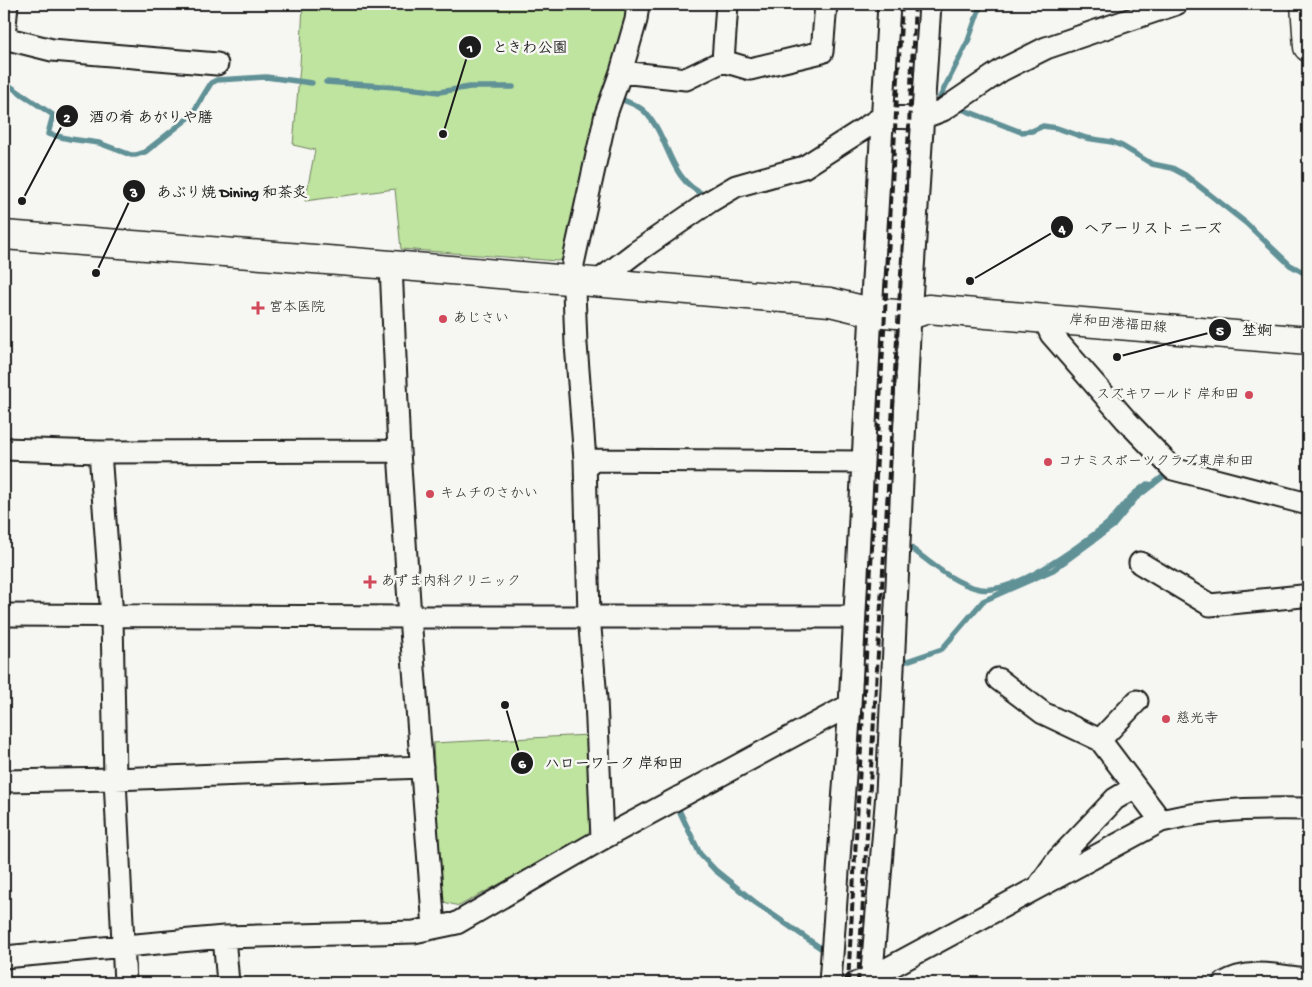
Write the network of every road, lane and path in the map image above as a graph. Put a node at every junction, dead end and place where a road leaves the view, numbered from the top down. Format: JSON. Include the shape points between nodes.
{"nodes":[{"id":1,"x":6,"y":4,"type":"edge"},
{"id":2,"x":638,"y":4,"type":"edge"},
{"id":3,"x":727,"y":4,"type":"edge"},
{"id":4,"x":826,"y":4,"type":"edge"},
{"id":5,"x":889,"y":4,"type":"edge"},
{"id":6,"x":930,"y":4,"type":"edge"},
{"id":7,"x":1163,"y":6,"type":"edge"},
{"id":8,"x":1306,"y":14,"type":"edge"},
{"id":9,"x":4,"y":38,"type":"edge"},
{"id":10,"x":1308,"y":47,"type":"edge"},
{"id":11,"x":723,"y":61,"type":"junction"},
{"id":12,"x":217,"y":64,"type":"dead end"},
{"id":13,"x":621,"y":72,"type":"junction"},
{"id":14,"x":882,"y":116,"type":"junction"},
{"id":15,"x":922,"y":118,"type":"junction"},
{"id":16,"x":4,"y":235,"type":"edge"},
{"id":17,"x":391,"y":265,"type":"junction"},
{"id":18,"x":585,"y":281,"type":"junction"},
{"id":19,"x":871,"y":304,"type":"junction"},
{"id":20,"x":916,"y":308,"type":"junction"},
{"id":21,"x":1044,"y":319,"type":"junction"},
{"id":22,"x":1308,"y":341,"type":"edge"},
{"id":23,"x":4,"y":449,"type":"edge"},
{"id":24,"x":399,"y":451,"type":"junction"},
{"id":25,"x":100,"y":452,"type":"junction"},
{"id":26,"x":585,"y":460,"type":"junction"},
{"id":27,"x":863,"y":462,"type":"junction"},
{"id":28,"x":1308,"y":504,"type":"edge"},
{"id":29,"x":1140,"y":563,"type":"dead end"},
{"id":30,"x":1308,"y":598,"type":"edge"},
{"id":31,"x":4,"y":615,"type":"edge"},
{"id":32,"x":588,"y":616,"type":"junction"},
{"id":33,"x":854,"y":616,"type":"junction"},
{"id":34,"x":112,"y":617,"type":"junction"},
{"id":35,"x":410,"y":617,"type":"junction"},
{"id":36,"x":998,"y":679,"type":"dead end"},
{"id":37,"x":1137,"y":701,"type":"dead end"},
{"id":38,"x":850,"y":705,"type":"junction"},
{"id":39,"x":1100,"y":740,"type":"junction"},
{"id":40,"x":422,"y":767,"type":"junction"},
{"id":41,"x":115,"y":779,"type":"junction"},
{"id":42,"x":4,"y":781,"type":"edge"},
{"id":43,"x":1135,"y":786,"type":"junction"},
{"id":44,"x":1308,"y":809,"type":"edge"},
{"id":45,"x":1161,"y":821,"type":"junction"},
{"id":46,"x":602,"y":839,"type":"junction"},
{"id":47,"x":1037,"y":888,"type":"junction"},
{"id":48,"x":434,"y":928,"type":"junction"},
{"id":49,"x":224,"y":937,"type":"junction"},
{"id":50,"x":124,"y":946,"type":"junction"},
{"id":51,"x":4,"y":957,"type":"edge"},
{"id":52,"x":1308,"y":979,"type":"edge"},
{"id":53,"x":866,"y":981,"type":"edge"},
{"id":54,"x":125,"y":983,"type":"edge"},
{"id":55,"x":228,"y":983,"type":"edge"},
{"id":56,"x":830,"y":983,"type":"edge"},
{"id":57,"x":1224,"y":983,"type":"edge"}],
"edges":[{"from":1,"to":9,"type":"street"},
{"from":2,"to":13,"type":"street"},
{"from":3,"to":11,"type":"street"},
{"from":4,"to":11,"type":"street","via":[[822,52],[750,69]]},
{"from":5,"to":14,"type":"street"},
{"from":6,"to":15,"type":"street"},
{"from":7,"to":15,"type":"street","via":[[1046,48],[1002,70],[943,110]]},
{"from":8,"to":10,"type":"street"},
{"from":9,"to":12,"type":"street","via":[[52,50]]},
{"from":11,"to":13,"type":"street","via":[[686,79]]},
{"from":13,"to":18,"type":"street","via":[[606,114],[574,264]]},
{"from":14,"to":15,"type":"street"},
{"from":14,"to":18,"type":"street","via":[[804,167],[736,186]]},
{"from":14,"to":19,"type":"street"},
{"from":15,"to":20,"type":"street"},
{"from":16,"to":17,"type":"street","name":"岸和田港福田線"},
{"from":17,"to":18,"type":"street","name":"岸和田港福田線"},
{"from":17,"to":24,"type":"street"},
{"from":18,"to":19,"type":"street","name":"岸和田港福田線"},
{"from":18,"to":26,"type":"street","via":[[576,344]]},
{"from":19,"to":20,"type":"street","name":"岸和田港福田線"},
{"from":19,"to":27,"type":"street"},
{"from":20,"to":21,"type":"street","name":"岸和田港福田線"},
{"from":20,"to":53,"type":"street","via":[[887,793]]},
{"from":21,"to":22,"type":"street","name":"岸和田港福田線"},
{"from":21,"to":28,"type":"street","via":[[1052,334],[1173,469]]},
{"from":23,"to":25,"type":"street"},
{"from":24,"to":25,"type":"street"},
{"from":24,"to":35,"type":"street"},
{"from":25,"to":34,"type":"street"},
{"from":26,"to":27,"type":"street"},
{"from":26,"to":32,"type":"street"},
{"from":27,"to":33,"type":"street"},
{"from":29,"to":30,"type":"street","via":[[1210,605]]},
{"from":31,"to":34,"type":"street"},
{"from":32,"to":33,"type":"street"},
{"from":32,"to":35,"type":"street"},
{"from":32,"to":46,"type":"street","via":[[596,699]]},
{"from":33,"to":38,"type":"street"},
{"from":34,"to":35,"type":"street"},
{"from":34,"to":41,"type":"street"},
{"from":35,"to":40,"type":"street"},
{"from":36,"to":39,"type":"street","via":[[1043,713]]},
{"from":37,"to":39,"type":"street"},
{"from":38,"to":46,"type":"street"},
{"from":38,"to":56,"type":"street"},
{"from":39,"to":43,"type":"street"},
{"from":40,"to":41,"type":"street"},
{"from":40,"to":48,"type":"street"},
{"from":41,"to":42,"type":"street"},
{"from":41,"to":50,"type":"street"},
{"from":43,"to":45,"type":"street"},
{"from":43,"to":47,"type":"street","via":[[1115,799],[1058,859]]},
{"from":44,"to":45,"type":"street","via":[[1190,814]]},
{"from":45,"to":47,"type":"street"},
{"from":46,"to":48,"type":"street","via":[[457,923]]},
{"from":47,"to":53,"type":"street"},
{"from":48,"to":49,"type":"street","via":[[414,932]]},
{"from":49,"to":50,"type":"street"},
{"from":49,"to":55,"type":"street"},
{"from":50,"to":51,"type":"street"},
{"from":50,"to":54,"type":"street"},
{"from":52,"to":57,"type":"street","via":[[1252,973]]}]}
